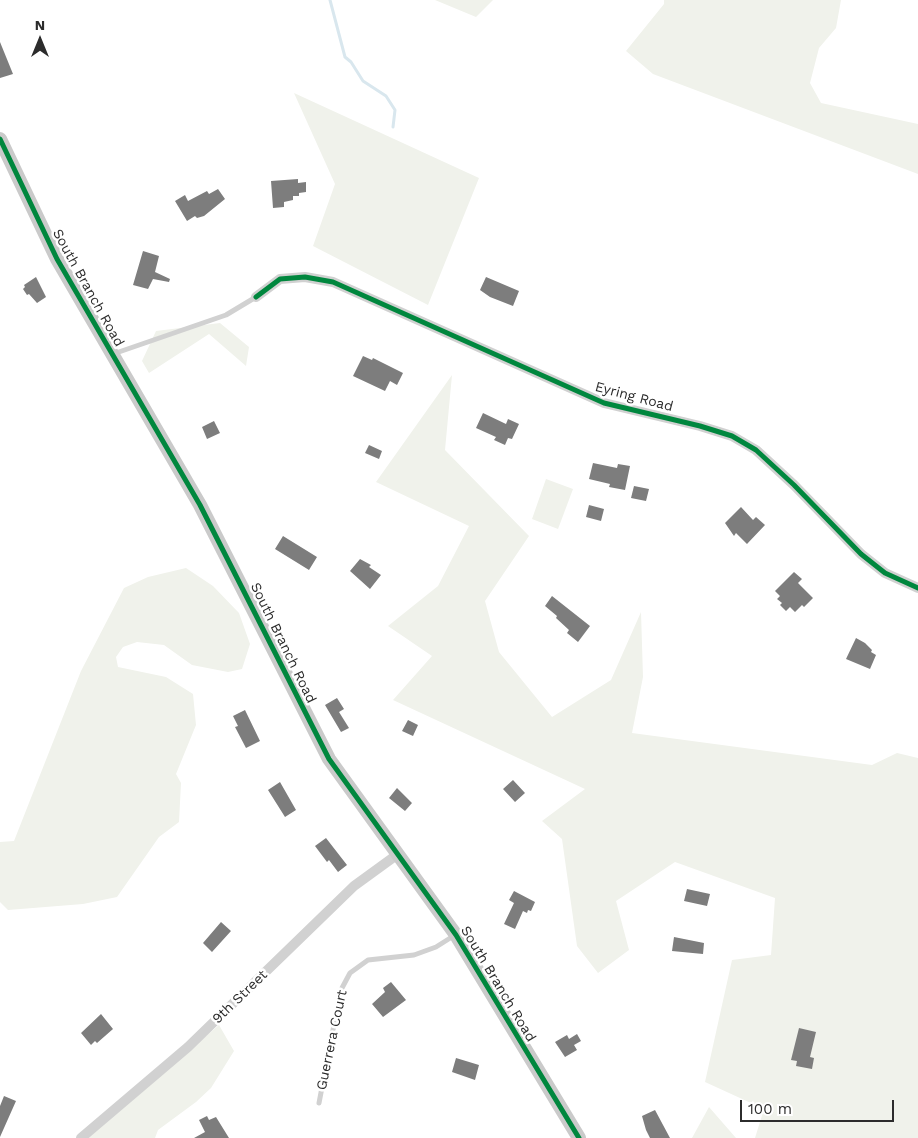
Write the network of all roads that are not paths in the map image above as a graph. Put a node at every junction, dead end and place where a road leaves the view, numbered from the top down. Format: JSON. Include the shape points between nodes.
{"nodes":[{"id":1,"x":0,"y":139,"type":"edge"},
{"id":2,"x":256,"y":297,"type":"joint"},
{"id":3,"x":112,"y":354,"type":"junction"},
{"id":4,"x":918,"y":588,"type":"edge"},
{"id":5,"x":398,"y":854,"type":"junction"},
{"id":6,"x":456,"y":935,"type":"junction"},
{"id":7,"x":319,"y":1103,"type":"dead end"},
{"id":8,"x":81,"y":1138,"type":"edge"},
{"id":9,"x":579,"y":1138,"type":"edge"}],
"edges":[{"from":1,"to":3,"type":"street","name":"South Branch Road","via":[[57,259]]},
{"from":2,"to":3,"type":"lane","via":[[226,314]]},
{"from":2,"to":4,"type":"street","name":"Eyring Road","via":[[280,279],[305,277],[333,282],[604,403],[732,436],[756,450],[861,554],[885,573]]},
{"from":3,"to":5,"type":"street","name":"South Branch Road","via":[[221,545],[322,746]]},
{"from":5,"to":6,"type":"street","name":"South Branch Road"},
{"from":5,"to":8,"type":"street","name":"9th Street","via":[[349,891],[188,1047]]},
{"from":6,"to":7,"type":"lane","name":"Guerrera Court","via":[[414,955],[368,960],[350,973],[340,996]]},
{"from":6,"to":9,"type":"street","name":"South Branch Road"}]}
